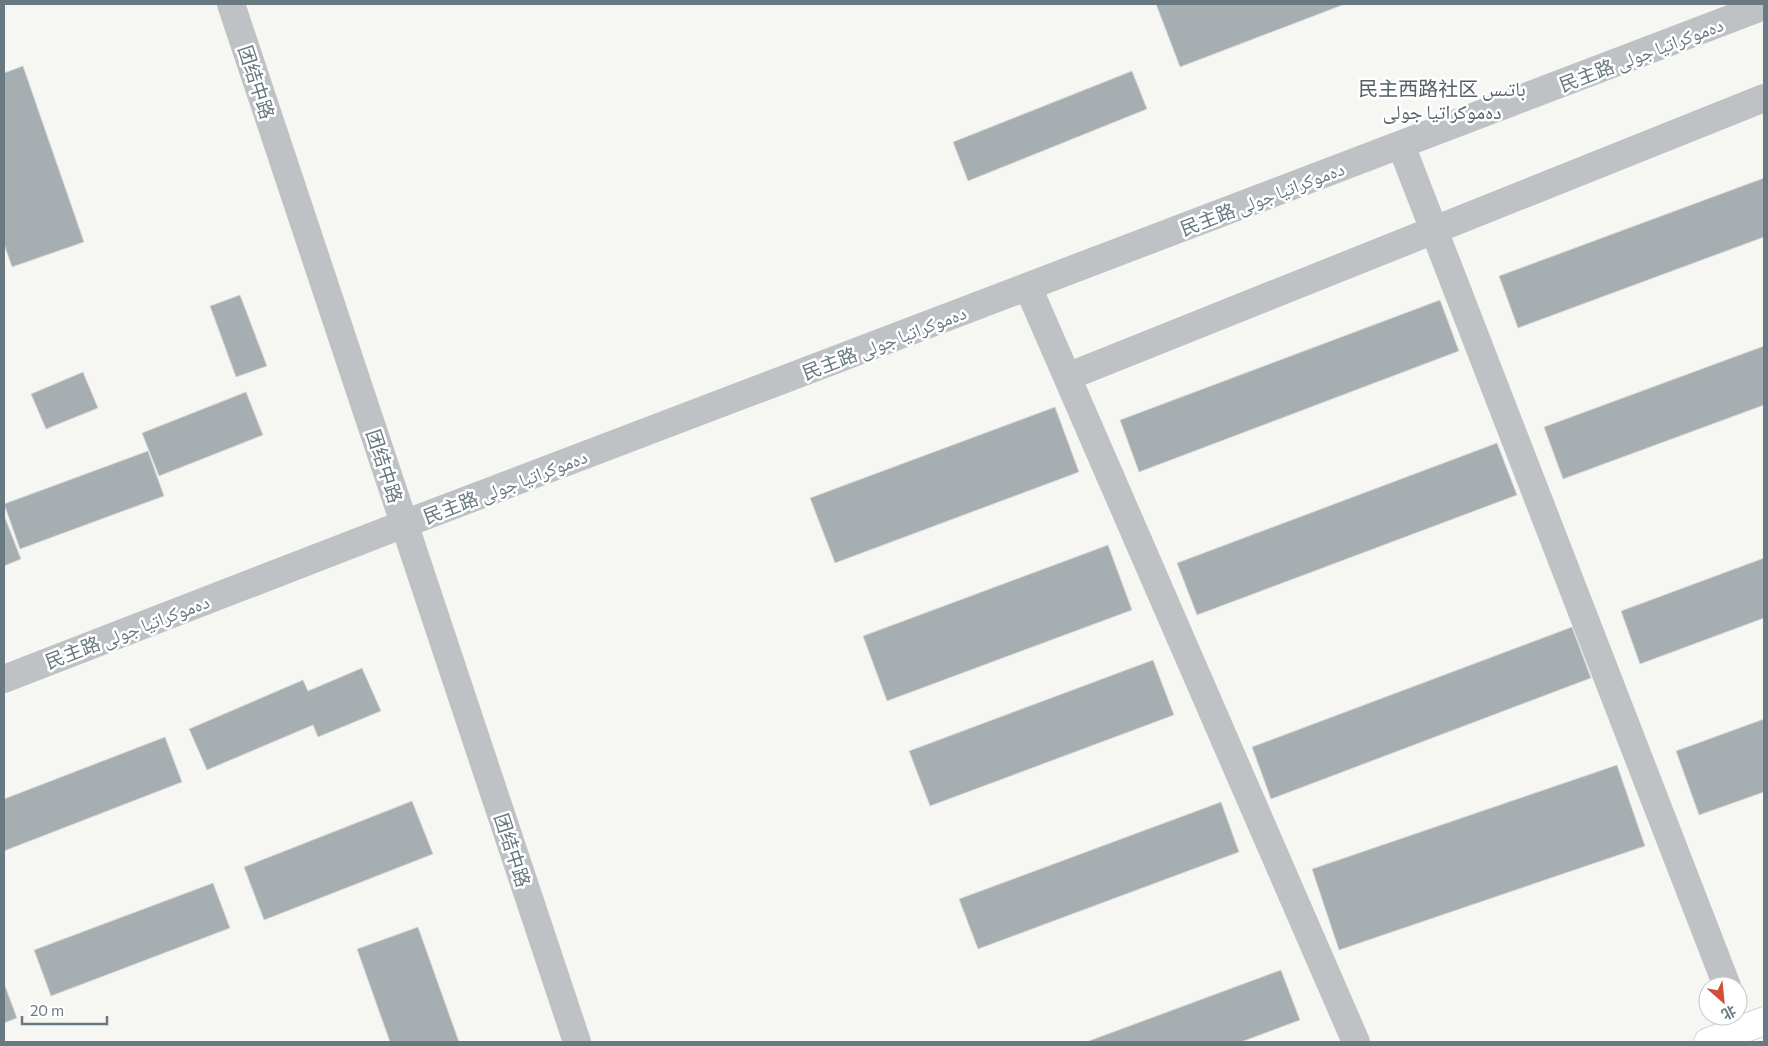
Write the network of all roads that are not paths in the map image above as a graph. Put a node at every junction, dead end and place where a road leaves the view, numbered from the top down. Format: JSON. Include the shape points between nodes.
{"nodes":[{"id":1,"x":231,"y":4,"type":"edge"},
{"id":2,"x":1764,"y":6,"type":"edge"},
{"id":3,"x":1764,"y":98,"type":"edge"},
{"id":4,"x":1401,"y":145,"type":"junction"},
{"id":5,"x":1434,"y":230,"type":"junction"},
{"id":6,"x":1028,"y":287,"type":"junction"},
{"id":7,"x":1067,"y":377,"type":"junction"},
{"id":8,"x":404,"y":524,"type":"junction"},
{"id":9,"x":4,"y":679,"type":"edge"},
{"id":10,"x":1723,"y":976,"type":"edge"},
{"id":11,"x":1749,"y":1022,"type":"edge"},
{"id":12,"x":577,"y":1042,"type":"edge"},
{"id":13,"x":1356,"y":1042,"type":"edge"},
{"id":14,"x":1708,"y":1042,"type":"edge"}],
"edges":[{"from":1,"to":8,"type":"street","name":"团结中路"},
{"from":2,"to":4,"type":"street","name":"民主路 دەموكراتيا جولى"},
{"from":3,"to":5,"type":"street"},
{"from":4,"to":5,"type":"street"},
{"from":4,"to":6,"type":"street","name":"民主路 دەموكراتيا جولى"},
{"from":5,"to":7,"type":"street"},
{"from":5,"to":10,"type":"street"},
{"from":6,"to":7,"type":"street"},
{"from":6,"to":8,"type":"street","name":"民主路 دەموكراتيا جولى"},
{"from":7,"to":13,"type":"street"},
{"from":8,"to":9,"type":"street","name":"民主路 دەموكراتيا جولى"},
{"from":8,"to":12,"type":"street","name":"团结中路"},
{"from":11,"to":14,"type":"highway"}]}
